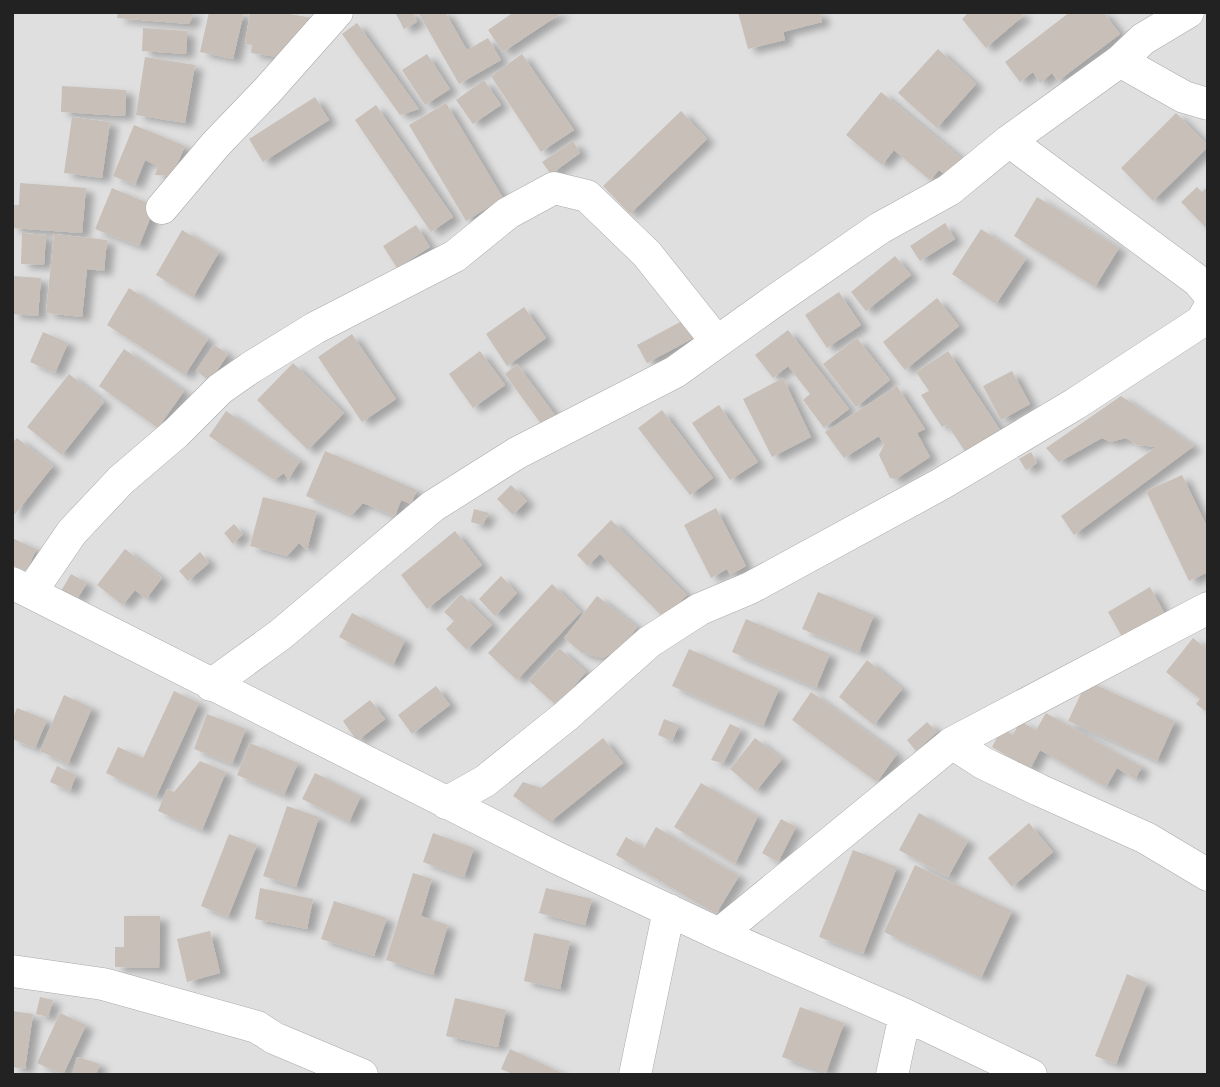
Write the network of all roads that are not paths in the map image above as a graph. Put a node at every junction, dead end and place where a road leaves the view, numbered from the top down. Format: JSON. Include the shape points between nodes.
{"nodes":[{"id":1,"x":338,"y":12,"type":"edge"},
{"id":2,"x":1188,"y":12,"type":"edge"},
{"id":3,"x":1120,"y":61,"type":"junction"},
{"id":4,"x":1208,"y":104,"type":"edge"},
{"id":5,"x":1009,"y":141,"type":"junction"},
{"id":6,"x":162,"y":208,"type":"dead end"},
{"id":7,"x":1208,"y":293,"type":"edge"},
{"id":8,"x":1208,"y":310,"type":"edge"},
{"id":9,"x":717,"y":342,"type":"junction"},
{"id":10,"x":22,"y":588,"type":"edge"},
{"id":11,"x":1208,"y":608,"type":"edge"},
{"id":12,"x":211,"y":685,"type":"junction"},
{"id":13,"x":952,"y":743,"type":"junction"},
{"id":14,"x":446,"y":803,"type":"junction"},
{"id":15,"x":1208,"y":875,"type":"edge"},
{"id":16,"x":669,"y":910,"type":"junction"},
{"id":17,"x":719,"y":934,"type":"junction"},
{"id":18,"x":12,"y":971,"type":"edge"},
{"id":19,"x":905,"y":1015,"type":"junction"},
{"id":20,"x":295,"y":1062,"type":"edge"},
{"id":21,"x":362,"y":1075,"type":"edge"},
{"id":22,"x":635,"y":1075,"type":"edge"},
{"id":23,"x":892,"y":1075,"type":"edge"},
{"id":24,"x":1031,"y":1075,"type":"edge"}],
"edges":[{"from":1,"to":6,"type":"street"},
{"from":2,"to":3,"type":"street","via":[[1143,38]]},
{"from":3,"to":4,"type":"street","via":[[1184,97]]},
{"from":3,"to":5,"type":"street"},
{"from":5,"to":7,"type":"street"},
{"from":5,"to":9,"type":"street","via":[[949,190],[880,228]]},
{"from":8,"to":14,"type":"street","via":[[1202,320],[1087,397],[941,484],[750,588],[700,609],[649,642],[485,781]]},
{"from":9,"to":10,"type":"street","via":[[647,254],[587,195],[554,188],[508,214],[455,256],[315,328],[220,389],[121,480]]},
{"from":9,"to":12,"type":"street","via":[[676,372],[517,453],[433,506],[281,635]]},
{"from":10,"to":12,"type":"street"},
{"from":11,"to":13,"type":"street"},
{"from":12,"to":14,"type":"street"},
{"from":13,"to":15,"type":"street","via":[[984,763],[1146,838]]},
{"from":13,"to":17,"type":"street"},
{"from":14,"to":16,"type":"street"},
{"from":16,"to":17,"type":"street"},
{"from":16,"to":22,"type":"street"},
{"from":17,"to":19,"type":"street"},
{"from":18,"to":20,"type":"street","via":[[103,984],[257,1027]]},
{"from":19,"to":23,"type":"street"},
{"from":19,"to":24,"type":"street"},
{"from":20,"to":21,"type":"street"}]}
